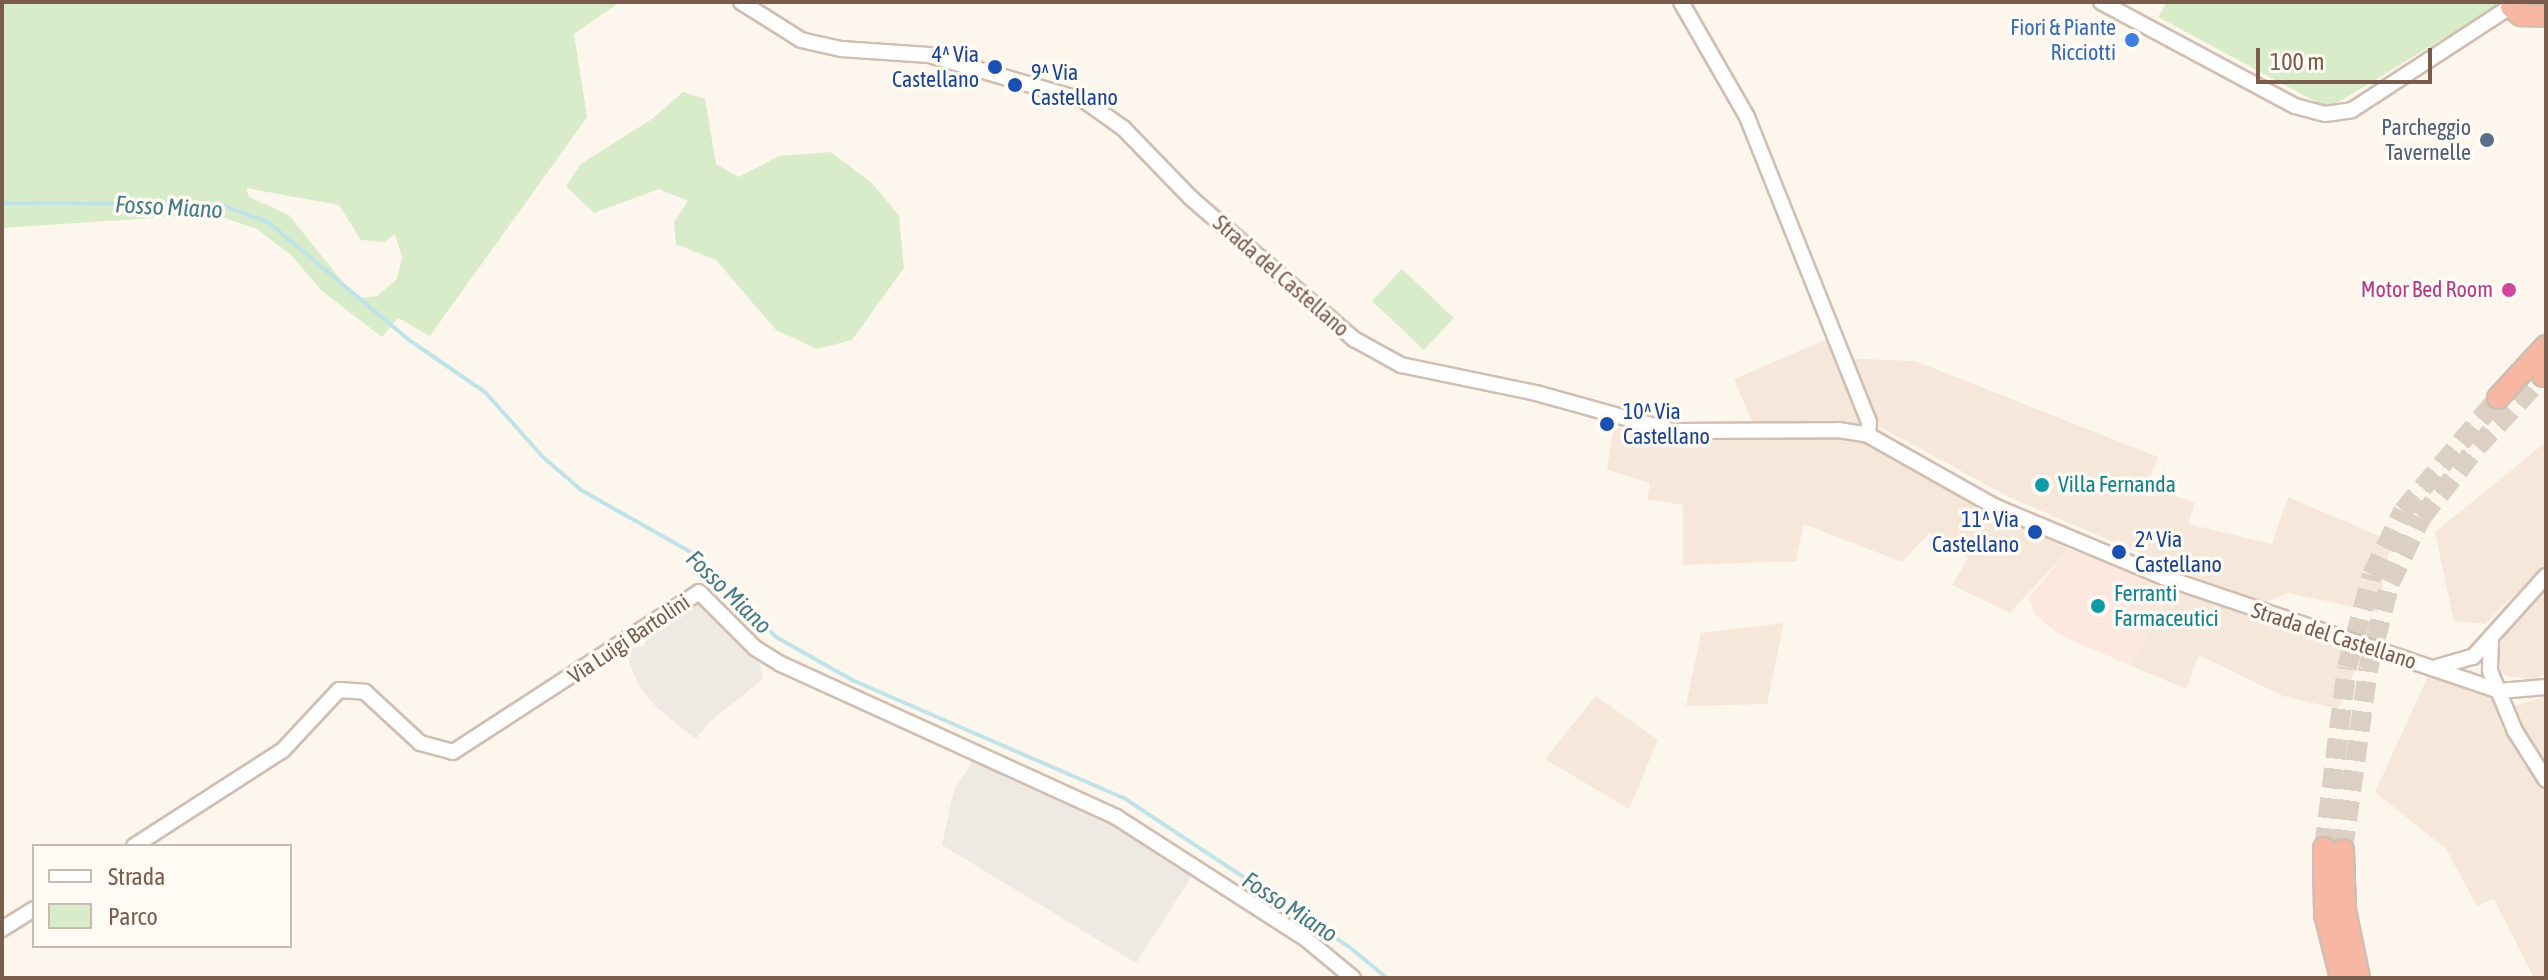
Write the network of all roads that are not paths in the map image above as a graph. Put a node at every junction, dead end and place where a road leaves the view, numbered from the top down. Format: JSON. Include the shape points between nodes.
{"nodes":[{"id":1,"x":741,"y":2,"type":"edge"},
{"id":2,"x":1681,"y":2,"type":"edge"},
{"id":3,"x":2101,"y":2,"type":"edge"},
{"id":4,"x":2514,"y":4,"type":"edge"},
{"id":5,"x":2546,"y":16,"type":"edge"},
{"id":6,"x":2546,"y":346,"type":"edge"},
{"id":7,"x":2498,"y":398,"type":"tunnel mouth"},
{"id":8,"x":1868,"y":435,"type":"junction"},
{"id":9,"x":2546,"y":576,"type":"edge"},
{"id":10,"x":2491,"y":638,"type":"junction"},
{"id":11,"x":2429,"y":668,"type":"junction"},
{"id":12,"x":2546,"y":687,"type":"edge"},
{"id":13,"x":2499,"y":691,"type":"junction"},
{"id":14,"x":2546,"y":780,"type":"edge"},
{"id":15,"x":137,"y":844,"type":"edge"},
{"id":16,"x":32,"y":910,"type":"edge"},
{"id":17,"x":2,"y":929,"type":"edge"},
{"id":18,"x":1353,"y":978,"type":"edge"},
{"id":19,"x":2341,"y":978,"type":"edge"},
{"id":20,"x":2359,"y":978,"type":"edge"}],
"edges":[{"from":1,"to":8,"type":"street","name":"Strada del Castellano","via":[[801,40],[841,49],[929,55],[1085,101],[1123,128],[1191,198],[1354,339],[1401,365],[1536,393],[1663,429]]},
{"from":2,"to":8,"type":"street","via":[[1747,117],[1869,422]]},
{"from":3,"to":4,"type":"street","via":[[2308,113],[2325,114],[2352,110]]},
{"from":4,"to":5,"type":"highway","via":[[2521,15]]},
{"from":6,"to":7,"type":"highway"},
{"from":8,"to":11,"type":"street","name":"Strada del Castellano","via":[[2033,524],[2163,577]]},
{"from":9,"to":10,"type":"street"},
{"from":10,"to":11,"type":"street","via":[[2464,662]]},
{"from":10,"to":13,"type":"street","via":[[2490,671]]},
{"from":11,"to":13,"type":"street","name":"Strada del Castellano"},
{"from":12,"to":13,"type":"street","name":"Strada del Castellano"},
{"from":13,"to":14,"type":"street","via":[[2515,731]]},
{"from":15,"to":18,"type":"street","name":"Via Luigi Bartolini","via":[[283,750],[339,690],[365,692],[428,749],[453,752],[699,592],[755,648],[781,664],[1116,817],[1306,939]]},
{"from":16,"to":17,"type":"street"},
{"from":19,"to":20,"type":"highway","via":[[2325,914],[2334,849]]}]}
